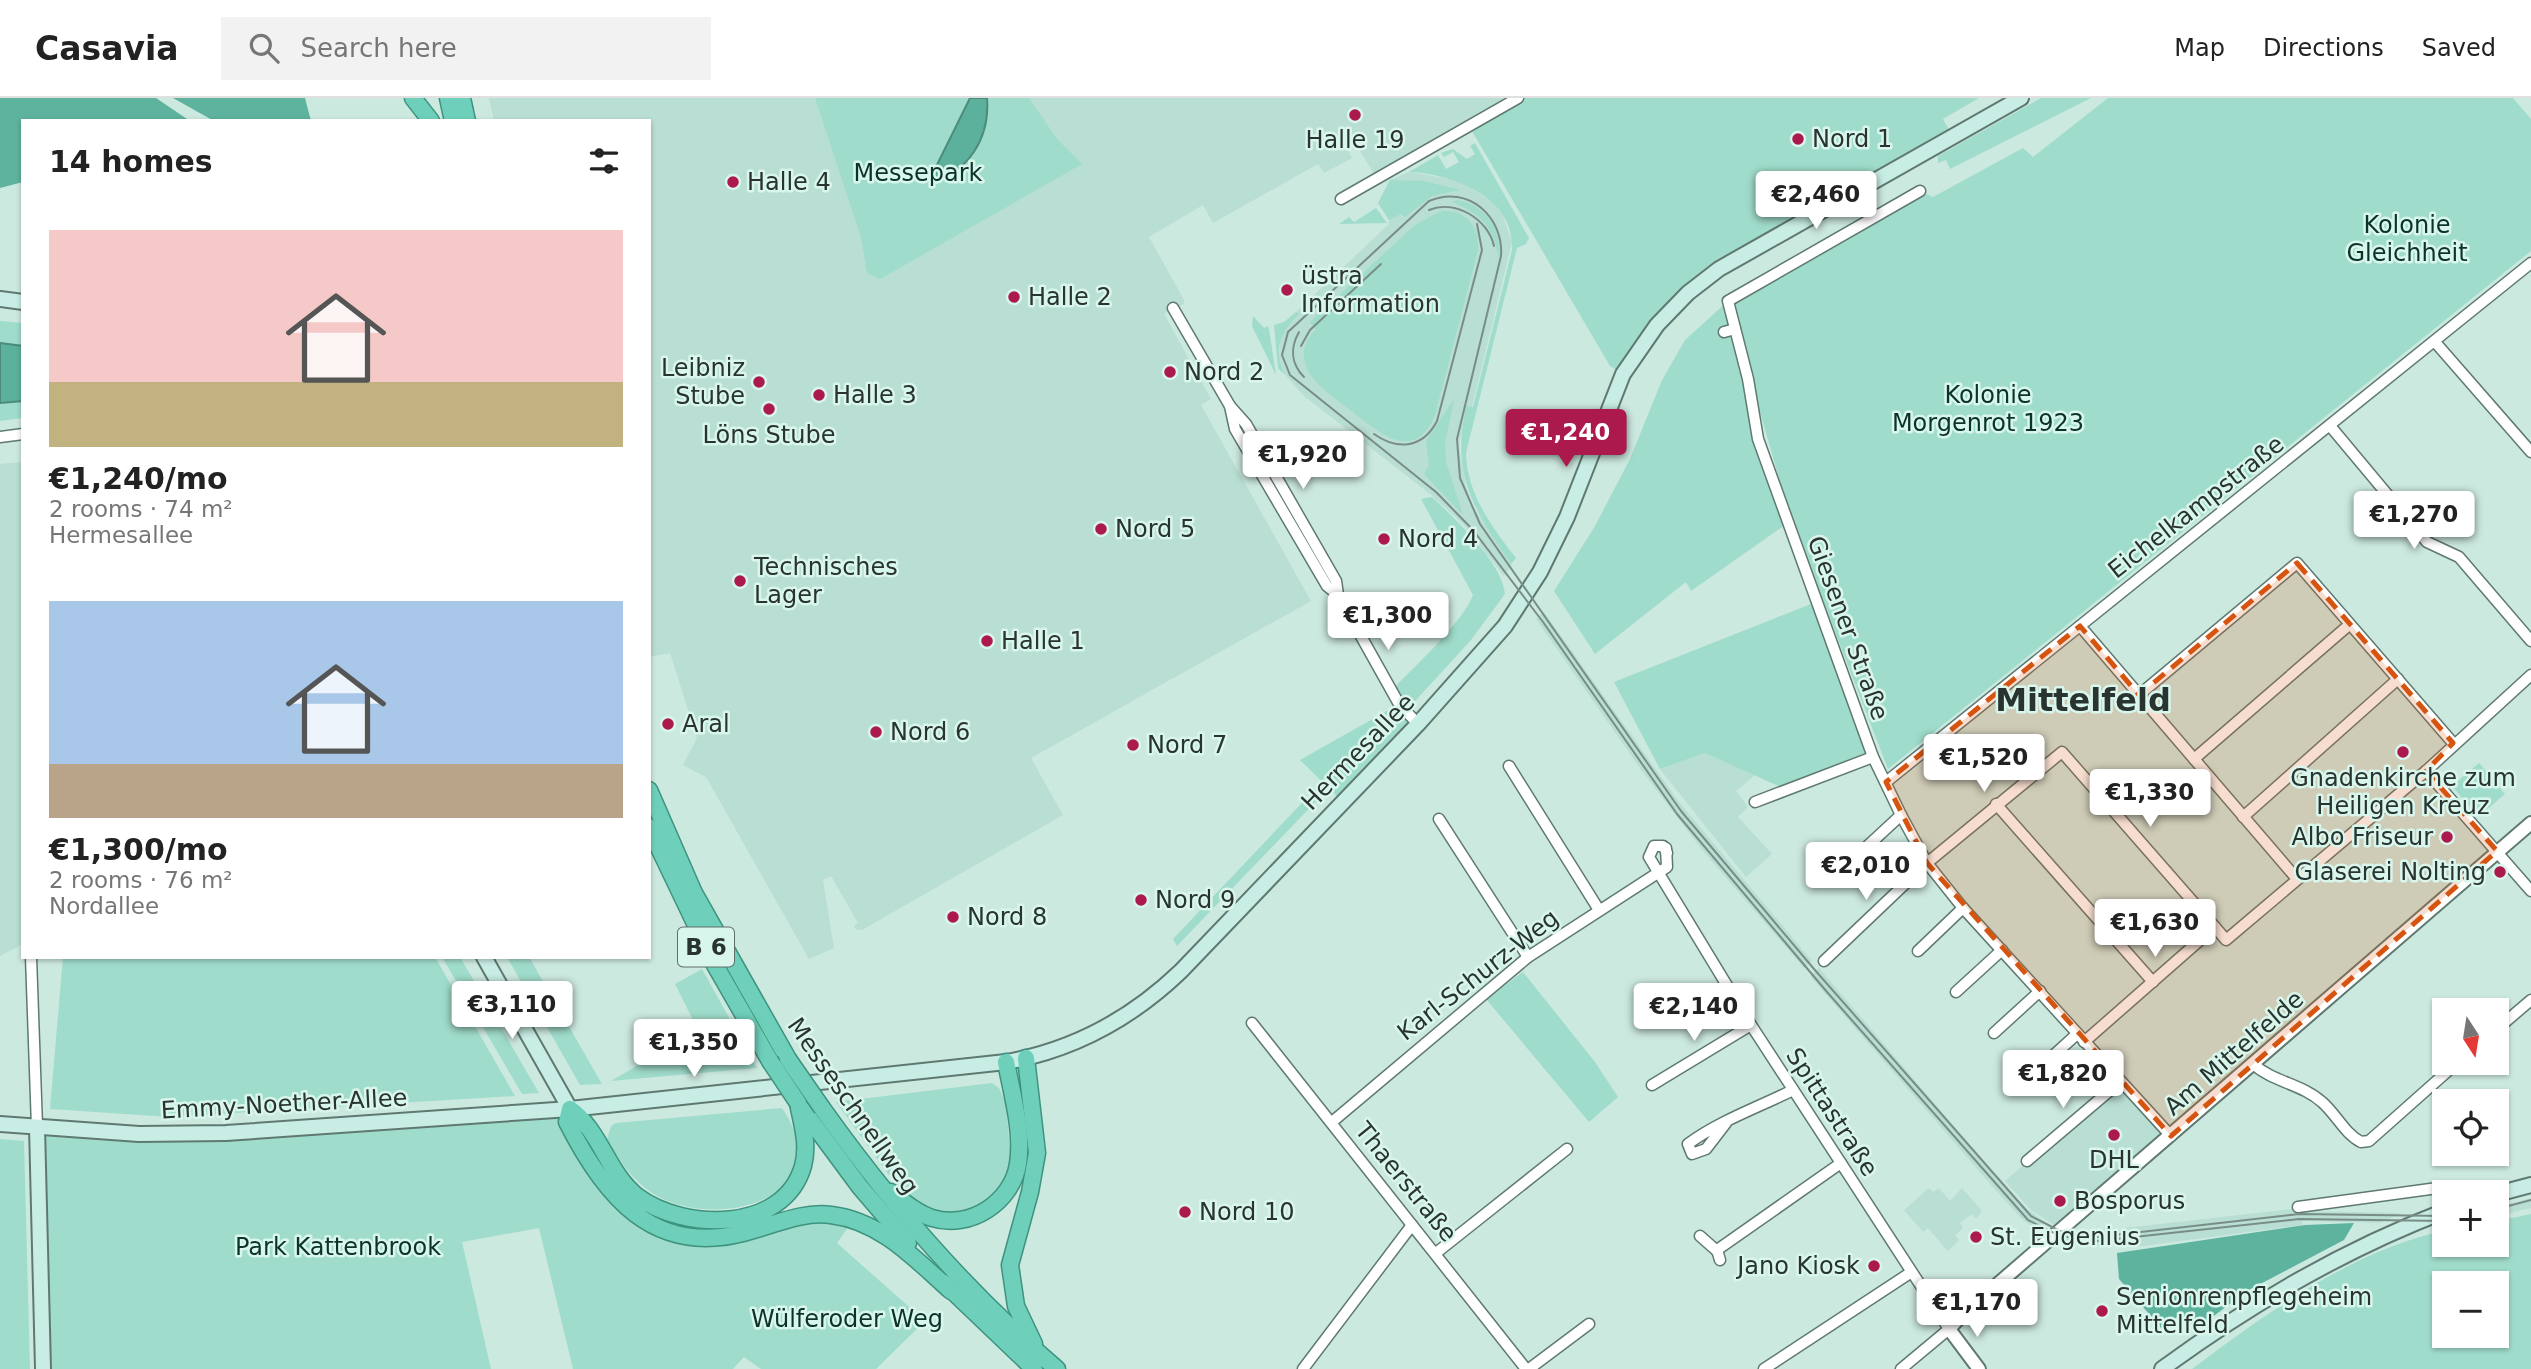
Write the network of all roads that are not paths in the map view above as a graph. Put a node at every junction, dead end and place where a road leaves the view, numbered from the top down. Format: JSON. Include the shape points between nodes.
{"nodes":[{"id":1,"x":413,"y":98,"type":"edge"},
{"id":2,"x":447,"y":98,"type":"edge"},
{"id":3,"x":461,"y":98,"type":"edge"},
{"id":4,"x":1518,"y":98,"type":"edge"},
{"id":5,"x":2021,"y":98,"type":"edge"},
{"id":6,"x":429,"y":119,"type":"edge"},
{"id":7,"x":452,"y":119,"type":"edge"},
{"id":8,"x":466,"y":119,"type":"edge"},
{"id":9,"x":1920,"y":191,"type":"dead end"},
{"id":10,"x":1341,"y":199,"type":"dead end"},
{"id":11,"x":2531,"y":262,"type":"edge"},
{"id":12,"x":0,"y":299,"type":"edge"},
{"id":13,"x":21,"y":302,"type":"edge"},
{"id":14,"x":1173,"y":308,"type":"dead end"},
{"id":15,"x":1735,"y":329,"type":"junction"},
{"id":16,"x":1724,"y":332,"type":"dead end"},
{"id":17,"x":2435,"y":342,"type":"junction"},
{"id":18,"x":2331,"y":427,"type":"junction"},
{"id":19,"x":21,"y":434,"type":"edge"},
{"id":20,"x":0,"y":437,"type":"edge"},
{"id":21,"x":2531,"y":452,"type":"edge"},
{"id":22,"x":2349,"y":625,"type":"junction"},
{"id":23,"x":2080,"y":626,"type":"junction"},
{"id":24,"x":2530,"y":639,"type":"edge"},
{"id":25,"x":2531,"y":675,"type":"edge"},
{"id":26,"x":2398,"y":680,"type":"junction"},
{"id":27,"x":2138,"y":695,"type":"junction"},
{"id":28,"x":1418,"y":724,"type":"junction"},
{"id":29,"x":2453,"y":743,"type":"junction"},
{"id":30,"x":1873,"y":757,"type":"junction"},
{"id":31,"x":2194,"y":759,"type":"junction"},
{"id":32,"x":1509,"y":766,"type":"dead end"},
{"id":33,"x":2426,"y":771,"type":"junction"},
{"id":34,"x":1886,"y":782,"type":"junction"},
{"id":35,"x":651,"y":795,"type":"edge"},
{"id":36,"x":1755,"y":802,"type":"dead end"},
{"id":37,"x":1996,"y":804,"type":"junction"},
{"id":38,"x":1901,"y":814,"type":"junction"},
{"id":39,"x":2243,"y":817,"type":"junction"},
{"id":40,"x":1439,"y":819,"type":"dead end"},
{"id":41,"x":2531,"y":823,"type":"edge"},
{"id":42,"x":651,"y":831,"type":"edge"},
{"id":43,"x":2497,"y":851,"type":"junction"},
{"id":44,"x":1927,"y":863,"type":"junction"},
{"id":45,"x":1845,"y":867,"type":"dead end"},
{"id":46,"x":1658,"y":872,"type":"junction"},
{"id":47,"x":2297,"y":879,"type":"junction"},
{"id":48,"x":2531,"y":891,"type":"edge"},
{"id":49,"x":1964,"y":908,"type":"junction"},
{"id":50,"x":1599,"y":911,"type":"junction"},
{"id":51,"x":2215,"y":927,"type":"junction"},
{"id":52,"x":2001,"y":950,"type":"junction"},
{"id":53,"x":1918,"y":951,"type":"dead end"},
{"id":54,"x":1528,"y":957,"type":"junction"},
{"id":55,"x":31,"y":959,"type":"edge"},
{"id":56,"x":485,"y":959,"type":"edge"},
{"id":57,"x":1824,"y":961,"type":"dead end"},
{"id":58,"x":2153,"y":982,"type":"junction"},
{"id":59,"x":2040,"y":991,"type":"junction"},
{"id":60,"x":1956,"y":992,"type":"dead end"},
{"id":61,"x":2531,"y":1000,"type":"edge"},
{"id":62,"x":2510,"y":1017,"type":"edge"},
{"id":63,"x":1252,"y":1023,"type":"dead end"},
{"id":64,"x":1751,"y":1025,"type":"junction"},
{"id":65,"x":1994,"y":1033,"type":"dead end"},
{"id":66,"x":2080,"y":1038,"type":"junction"},
{"id":67,"x":1026,"y":1058,"type":"junction"},
{"id":68,"x":1006,"y":1062,"type":"junction"},
{"id":69,"x":2253,"y":1064,"type":"junction"},
{"id":70,"x":2033,"y":1074,"type":"dead end"},
{"id":71,"x":2443,"y":1075,"type":"edge"},
{"id":72,"x":2120,"y":1082,"type":"junction"},
{"id":73,"x":1652,"y":1085,"type":"dead end"},
{"id":74,"x":1793,"y":1090,"type":"junction"},
{"id":75,"x":800,"y":1108,"type":"junction"},
{"id":76,"x":570,"y":1109,"type":"junction"},
{"id":77,"x":1332,"y":1122,"type":"junction"},
{"id":78,"x":1726,"y":1123,"type":"dead end"},
{"id":79,"x":0,"y":1124,"type":"edge"},
{"id":80,"x":37,"y":1127,"type":"junction"},
{"id":81,"x":2171,"y":1136,"type":"junction"},
{"id":82,"x":1567,"y":1149,"type":"dead end"},
{"id":83,"x":2027,"y":1161,"type":"dead end"},
{"id":84,"x":1840,"y":1163,"type":"junction"},
{"id":85,"x":872,"y":1178,"type":"junction"},
{"id":86,"x":2531,"y":1185,"type":"edge"},
{"id":87,"x":2432,"y":1189,"type":"edge"},
{"id":88,"x":2509,"y":1191,"type":"edge"},
{"id":89,"x":2298,"y":1207,"type":"dead end"},
{"id":90,"x":2432,"y":1217,"type":"edge"},
{"id":91,"x":1412,"y":1225,"type":"junction"},
{"id":92,"x":1700,"y":1236,"type":"dead end"},
{"id":93,"x":1436,"y":1253,"type":"junction"},
{"id":94,"x":1910,"y":1273,"type":"junction"},
{"id":95,"x":951,"y":1291,"type":"junction"},
{"id":96,"x":1590,"y":1324,"type":"dead end"},
{"id":97,"x":1949,"y":1329,"type":"junction"},
{"id":98,"x":1037,"y":1362,"type":"edge"},
{"id":99,"x":43,"y":1369,"type":"edge"},
{"id":100,"x":1056,"y":1369,"type":"edge"},
{"id":101,"x":1303,"y":1369,"type":"edge"},
{"id":102,"x":1527,"y":1369,"type":"edge"},
{"id":103,"x":1764,"y":1369,"type":"edge"},
{"id":104,"x":1901,"y":1369,"type":"edge"},
{"id":105,"x":1979,"y":1369,"type":"edge"},
{"id":106,"x":2162,"y":1369,"type":"edge"}],
"edges":[{"from":1,"to":6,"type":"highway"},
{"from":2,"to":7,"type":"highway"},
{"from":3,"to":8,"type":"highway"},
{"from":4,"to":10,"type":"street"},
{"from":5,"to":28,"type":"main road","name":"Hermesallee","via":[[1719,269],[1688,293],[1623,374],[1567,517],[1540,572],[1505,626]]},
{"from":9,"to":15,"type":"street","name":"Giesener Straße","via":[[1728,301]]},
{"from":11,"to":17,"type":"street","name":"Eichelkampstraße"},
{"from":12,"to":13,"type":"main road"},
{"from":14,"to":28,"type":"street","via":[[1230,405],[1235,429],[1327,586],[1338,595],[1399,704]]},
{"from":15,"to":16,"type":"street"},
{"from":15,"to":30,"type":"street","name":"Giesener Straße","via":[[1758,439]]},
{"from":17,"to":18,"type":"street","name":"Eichelkampstraße"},
{"from":17,"to":21,"type":"street"},
{"from":18,"to":23,"type":"street","name":"Eichelkampstraße"},
{"from":18,"to":24,"type":"street","via":[[2427,542],[2459,557]]},
{"from":19,"to":20,"type":"street"},
{"from":22,"to":26,"type":"street"},
{"from":22,"to":27,"type":"street","via":[[2297,563]]},
{"from":22,"to":31,"type":"street"},
{"from":23,"to":27,"type":"street"},
{"from":23,"to":34,"type":"street","name":"Eichelkampstraße"},
{"from":25,"to":29,"type":"street"},
{"from":26,"to":29,"type":"street"},
{"from":26,"to":39,"type":"street"},
{"from":27,"to":31,"type":"street"},
{"from":28,"to":67,"type":"main road","name":"Hermesallee","via":[[1159,992],[1087,1038]]},
{"from":29,"to":33,"type":"street"},
{"from":30,"to":34,"type":"street","name":"Giesener Straße"},
{"from":30,"to":36,"type":"street"},
{"from":31,"to":39,"type":"street"},
{"from":32,"to":50,"type":"street"},
{"from":33,"to":43,"type":"street"},
{"from":33,"to":47,"type":"street"},
{"from":34,"to":38,"type":"street","name":"Giesener Straße"},
{"from":35,"to":85,"type":"highway","name":"Messeschnellweg","number":"B 6","bridge":true,"via":[[694,892],[788,1059]]},
{"from":37,"to":44,"type":"street"},
{"from":37,"to":51,"type":"street","via":[[2062,752]]},
{"from":37,"to":58,"type":"street"},
{"from":38,"to":44,"type":"street","name":"Giesener Straße"},
{"from":38,"to":45,"type":"street"},
{"from":39,"to":47,"type":"street"},
{"from":40,"to":54,"type":"street"},
{"from":41,"to":43,"type":"street","name":"Am Mittelfelde"},
{"from":42,"to":75,"type":"highway","name":"Messeschnellweg","number":"B 6","bridge":true,"via":[[709,954]]},
{"from":43,"to":48,"type":"street"},
{"from":43,"to":69,"type":"street","name":"Am Mittelfelde"},
{"from":44,"to":49,"type":"street","name":"Giesener Straße"},
{"from":44,"to":57,"type":"street"},
{"from":46,"to":46,"type":"street","via":[[1667,867],[1665,848],[1659,845],[1649,850],[1648,857]]},
{"from":46,"to":50,"type":"street","name":"Karl-Schurz-Weg"},
{"from":46,"to":64,"type":"street","name":"Spittastraße"},
{"from":47,"to":51,"type":"street","via":[[2226,940]]},
{"from":49,"to":52,"type":"street","name":"Giesener Straße"},
{"from":49,"to":53,"type":"street"},
{"from":50,"to":54,"type":"street","name":"Karl-Schurz-Weg"},
{"from":51,"to":58,"type":"street"},
{"from":52,"to":59,"type":"street","name":"Giesener Straße"},
{"from":52,"to":60,"type":"street"},
{"from":54,"to":77,"type":"street","name":"Karl-Schurz-Weg"},
{"from":55,"to":80,"type":"street"},
{"from":56,"to":76,"type":"main road"},
{"from":58,"to":66,"type":"street"},
{"from":59,"to":65,"type":"street"},
{"from":59,"to":66,"type":"street","name":"Giesener Straße"},
{"from":61,"to":62,"type":"street"},
{"from":63,"to":77,"type":"street","name":"Thaerstraße"},
{"from":64,"to":73,"type":"street"},
{"from":64,"to":74,"type":"street","name":"Spittastraße"},
{"from":66,"to":70,"type":"street"},
{"from":66,"to":72,"type":"street","name":"Giesener Straße"},
{"from":67,"to":68,"type":"main road","name":"Hermesallee"},
{"from":67,"to":98,"type":"highway","via":[[1037,1153],[1013,1246],[1011,1285]]},
{"from":68,"to":76,"type":"main road","name":"Hermesallee"},
{"from":68,"to":85,"type":"highway","via":[[1019,1156],[1015,1177],[999,1201],[970,1218],[935,1219],[911,1208]]},
{"from":69,"to":71,"type":"street","via":[[2309,1092],[2361,1142],[2369,1141]]},
{"from":69,"to":81,"type":"street","name":"Am Mittelfelde"},
{"from":72,"to":81,"type":"street","name":"Giesener Straße"},
{"from":72,"to":83,"type":"street"},
{"from":74,"to":78,"type":"street"},
{"from":74,"to":84,"type":"street","name":"Spittastraße"},
{"from":75,"to":76,"type":"highway","via":[[806,1153],[801,1174],[790,1190],[764,1209],[710,1221],[671,1214],[636,1195],[615,1175],[586,1121]]},
{"from":75,"to":95,"type":"highway","name":"Messeschnellweg","number":"B 6","via":[[868,1196]]},
{"from":76,"to":80,"type":"main road","name":"Emmy-Noether-Allee","via":[[193,1135]]},
{"from":76,"to":95,"type":"highway","via":[[567,1122],[603,1185],[631,1212],[655,1226],[710,1238],[810,1215],[844,1217],[887,1236]]},
{"from":77,"to":91,"type":"street","name":"Thaerstraße"},
{"from":79,"to":80,"type":"main road","name":"Emmy-Noether-Allee"},
{"from":80,"to":99,"type":"main road"},
{"from":81,"to":97,"type":"street","name":"Am Mittelfelde"},
{"from":82,"to":93,"type":"street"},
{"from":84,"to":92,"type":"street","via":[[1718,1255]]},
{"from":84,"to":94,"type":"street","name":"Spittastraße"},
{"from":85,"to":98,"type":"highway","name":"Messeschnellweg","number":"B 6"},
{"from":86,"to":88,"type":"main road"},
{"from":87,"to":89,"type":"street"},
{"from":90,"to":106,"type":"main road","via":[[2299,1280]]},
{"from":91,"to":93,"type":"street","name":"Thaerstraße"},
{"from":91,"to":101,"type":"street"},
{"from":93,"to":102,"type":"street","name":"Thaerstraße"},
{"from":94,"to":97,"type":"street","name":"Spittastraße"},
{"from":94,"to":103,"type":"street"},
{"from":95,"to":98,"type":"highway","name":"Messeschnellweg","number":"B 6"},
{"from":96,"to":102,"type":"street"},
{"from":97,"to":104,"type":"street","name":"Am Mittelfelde"},
{"from":97,"to":105,"type":"street","name":"Spittastraße"},
{"from":98,"to":100,"type":"highway","name":"Messeschnellweg","number":"B 6"}]}
